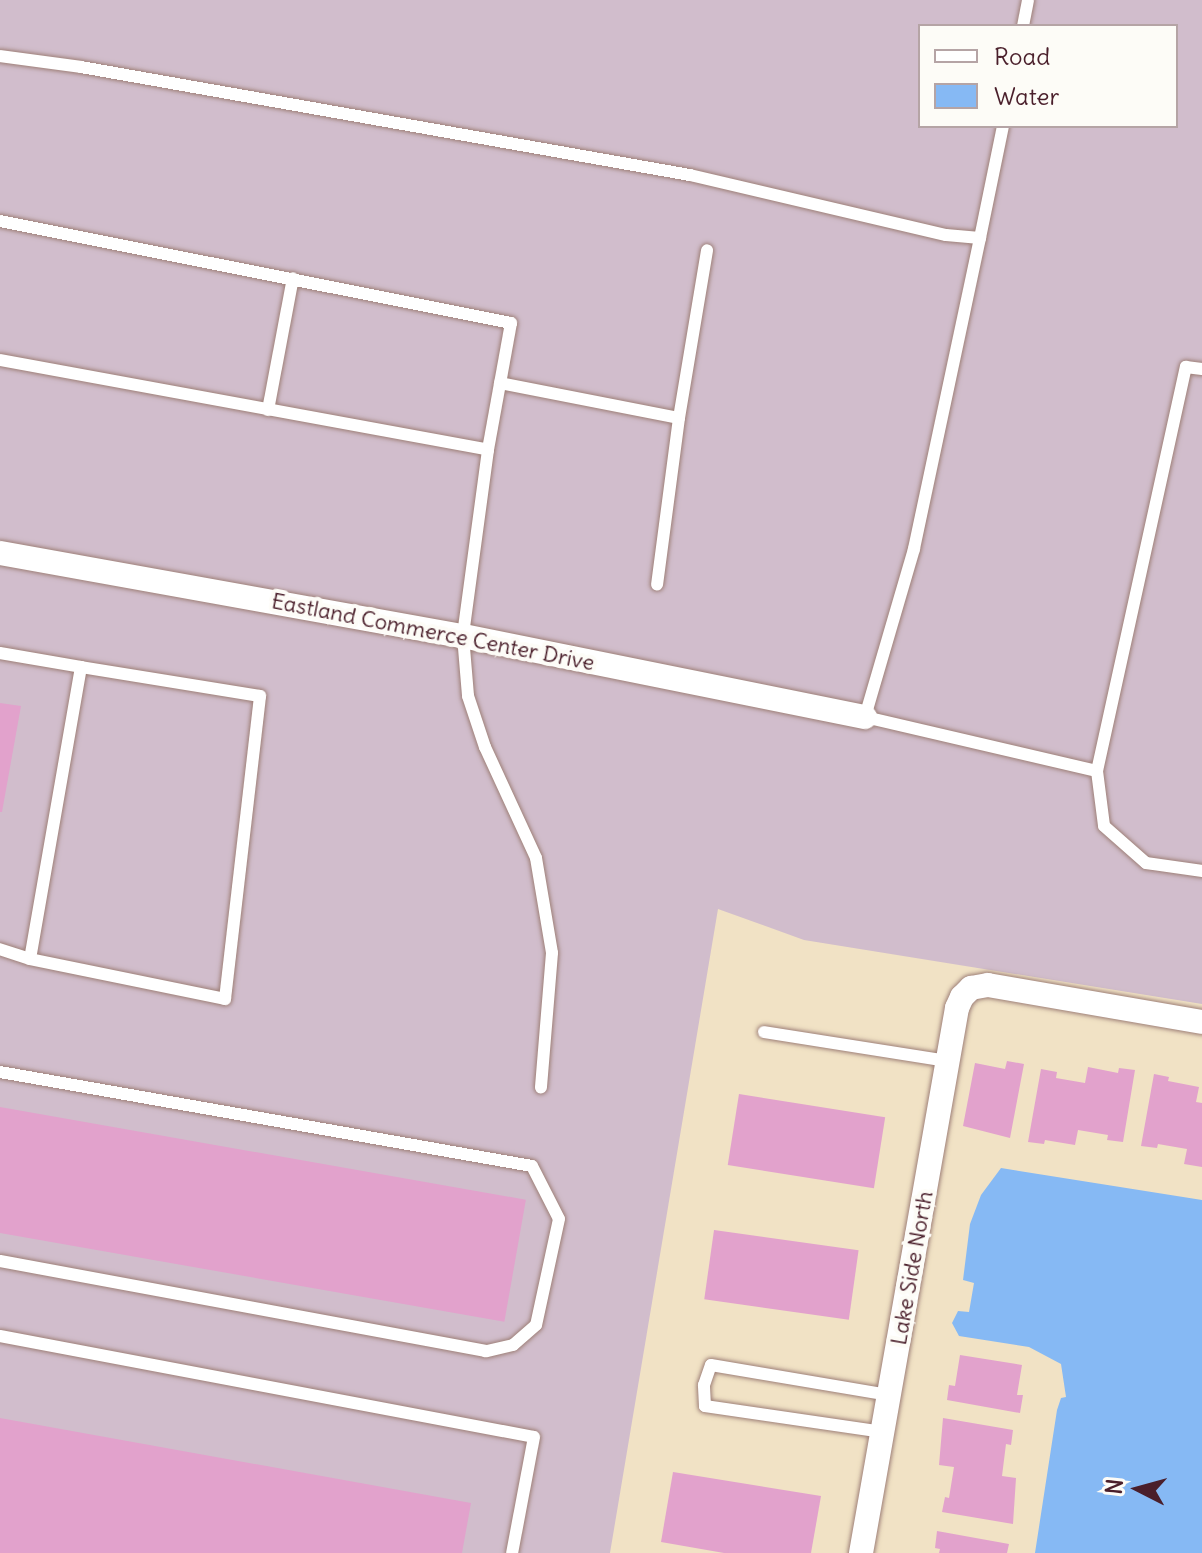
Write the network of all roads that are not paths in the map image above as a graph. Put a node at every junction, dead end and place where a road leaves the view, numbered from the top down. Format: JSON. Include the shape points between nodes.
{"nodes":[{"id":1,"x":1028,"y":0,"type":"edge"},
{"id":2,"x":1023,"y":24,"type":"edge"},
{"id":3,"x":0,"y":56,"type":"edge"},
{"id":4,"x":1003,"y":128,"type":"edge"},
{"id":5,"x":0,"y":221,"type":"edge"},
{"id":6,"x":980,"y":238,"type":"junction"},
{"id":7,"x":707,"y":250,"type":"dead end"},
{"id":8,"x":293,"y":278,"type":"junction"},
{"id":9,"x":0,"y":360,"type":"edge"},
{"id":10,"x":1202,"y":369,"type":"edge"},
{"id":11,"x":500,"y":383,"type":"junction"},
{"id":12,"x":268,"y":410,"type":"junction"},
{"id":13,"x":679,"y":418,"type":"junction"},
{"id":14,"x":488,"y":450,"type":"junction"},
{"id":15,"x":0,"y":553,"type":"edge"},
{"id":16,"x":657,"y":585,"type":"dead end"},
{"id":17,"x":463,"y":636,"type":"junction"},
{"id":18,"x":0,"y":653,"type":"edge"},
{"id":19,"x":81,"y":667,"type":"junction"},
{"id":20,"x":865,"y":717,"type":"junction"},
{"id":21,"x":1097,"y":771,"type":"junction"},
{"id":22,"x":1202,"y":871,"type":"edge"},
{"id":23,"x":0,"y":949,"type":"edge"},
{"id":24,"x":30,"y":959,"type":"junction"},
{"id":25,"x":1202,"y":1022,"type":"edge"},
{"id":26,"x":764,"y":1032,"type":"dead end"},
{"id":27,"x":948,"y":1061,"type":"junction"},
{"id":28,"x":0,"y":1072,"type":"edge"},
{"id":29,"x":541,"y":1088,"type":"dead end"},
{"id":30,"x":0,"y":1261,"type":"edge"},
{"id":31,"x":0,"y":1336,"type":"edge"},
{"id":32,"x":889,"y":1395,"type":"junction"},
{"id":33,"x":883,"y":1432,"type":"junction"},
{"id":34,"x":512,"y":1553,"type":"edge"},
{"id":35,"x":861,"y":1553,"type":"edge"}],
"edges":[{"from":1,"to":2,"type":"lane"},
{"from":3,"to":6,"type":"lane","via":[[690,175],[946,235]]},
{"from":4,"to":6,"type":"lane"},
{"from":5,"to":8,"type":"lane"},
{"from":6,"to":20,"type":"lane","via":[[914,549]]},
{"from":7,"to":13,"type":"lane"},
{"from":8,"to":11,"type":"lane","via":[[511,323]]},
{"from":8,"to":12,"type":"lane"},
{"from":9,"to":12,"type":"lane"},
{"from":10,"to":21,"type":"lane","via":[[1186,367]]},
{"from":11,"to":13,"type":"lane"},
{"from":11,"to":14,"type":"lane"},
{"from":12,"to":14,"type":"lane"},
{"from":13,"to":16,"type":"lane"},
{"from":14,"to":17,"type":"lane"},
{"from":15,"to":17,"type":"street","name":"Eastland Commerce Center Drive"},
{"from":17,"to":20,"type":"street","name":"Eastland Commerce Center Drive"},
{"from":17,"to":29,"type":"lane","via":[[468,696],[539,872],[552,953]]},
{"from":18,"to":19,"type":"lane"},
{"from":19,"to":24,"type":"lane"},
{"from":19,"to":24,"type":"lane","via":[[260,696],[225,999]]},
{"from":20,"to":21,"type":"lane"},
{"from":21,"to":22,"type":"lane","via":[[1104,826],[1146,863]]},
{"from":23,"to":24,"type":"lane"},
{"from":25,"to":27,"type":"street","name":"Lake Side North","via":[[988,985],[971,988],[957,1008]]},
{"from":26,"to":27,"type":"lane"},
{"from":27,"to":32,"type":"street","name":"Lake Side North"},
{"from":28,"to":30,"type":"lane","via":[[532,1166],[559,1219],[536,1325],[513,1345],[486,1351]]},
{"from":31,"to":34,"type":"lane","via":[[534,1437]]},
{"from":32,"to":33,"type":"street","name":"Lake Side North"},
{"from":32,"to":33,"type":"lane","via":[[711,1365],[704,1385],[705,1406]]},
{"from":33,"to":35,"type":"street","name":"Lake Side North"}]}
